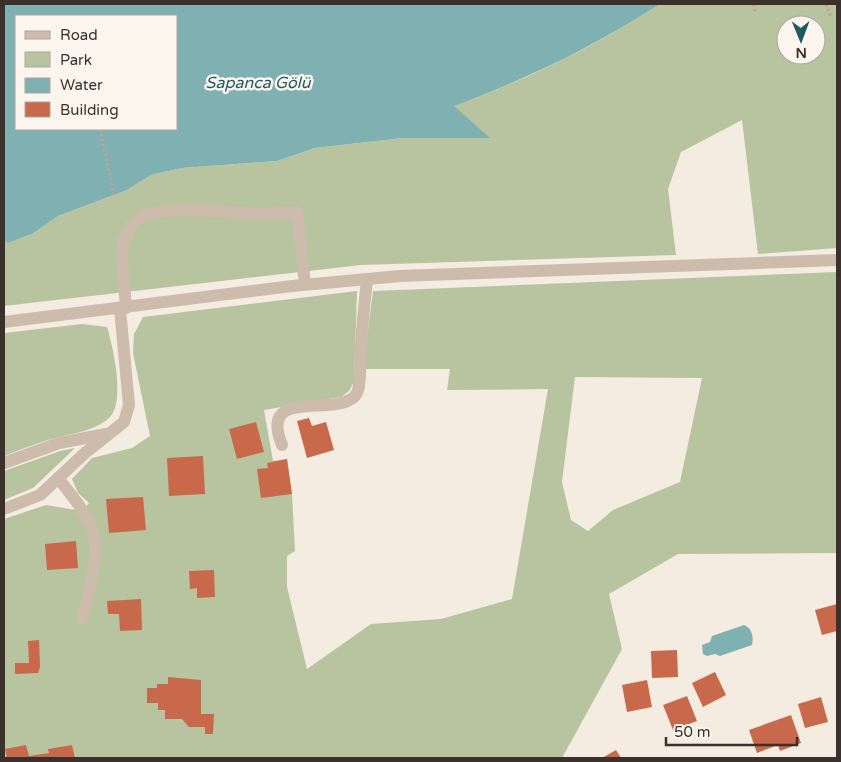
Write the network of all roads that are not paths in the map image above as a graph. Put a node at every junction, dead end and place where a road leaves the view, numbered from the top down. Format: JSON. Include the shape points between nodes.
{"nodes":[{"id":1,"x":837,"y":260,"type":"edge"},
{"id":2,"x":368,"y":279,"type":"junction"},
{"id":3,"x":306,"y":284,"type":"junction"},
{"id":4,"x":123,"y":308,"type":"junction"},
{"id":5,"x":4,"y":322,"type":"edge"},
{"id":6,"x":108,"y":434,"type":"junction"},
{"id":7,"x":282,"y":445,"type":"dead end"},
{"id":8,"x":4,"y":463,"type":"edge"},
{"id":9,"x":58,"y":478,"type":"junction"},
{"id":10,"x":4,"y":509,"type":"edge"},
{"id":11,"x":82,"y":619,"type":"dead end"}],
"edges":[{"from":1,"to":2,"type":"street"},
{"from":2,"to":3,"type":"street"},
{"from":2,"to":7,"type":"street","via":[[359,386],[355,395],[345,402],[289,409],[280,415],[277,424]]},
{"from":3,"to":4,"type":"street"},
{"from":3,"to":4,"type":"street","via":[[297,212],[163,211],[143,215],[131,226],[123,242]]},
{"from":4,"to":5,"type":"street"},
{"from":4,"to":6,"type":"street","via":[[129,406],[124,422]]},
{"from":6,"to":8,"type":"street","via":[[59,443]]},
{"from":6,"to":9,"type":"street"},
{"from":9,"to":10,"type":"street","via":[[40,495]]},
{"from":9,"to":11,"type":"street","via":[[82,511],[92,530],[95,545]]}]}
